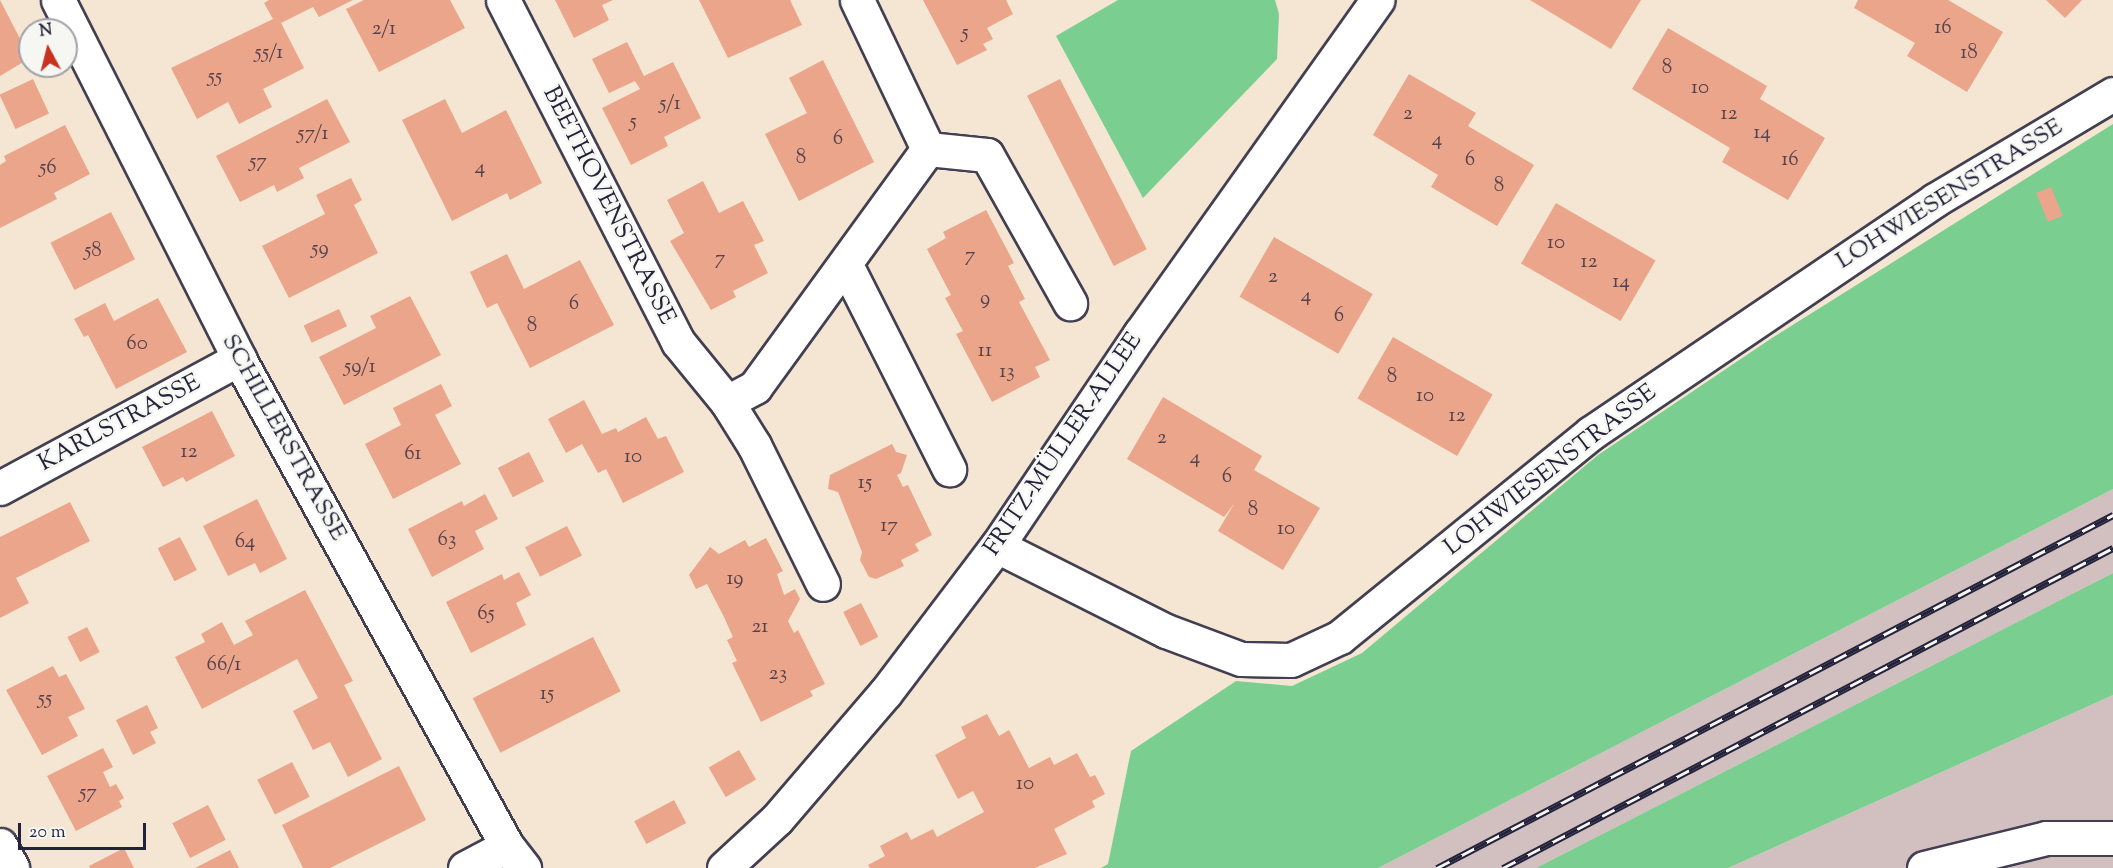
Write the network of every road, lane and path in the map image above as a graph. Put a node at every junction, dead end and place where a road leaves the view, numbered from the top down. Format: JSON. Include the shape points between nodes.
{"nodes":[{"id":1,"x":58,"y":0,"type":"edge"},
{"id":2,"x":503,"y":0,"type":"edge"},
{"id":3,"x":857,"y":0,"type":"edge"},
{"id":4,"x":1372,"y":2,"type":"edge"},
{"id":5,"x":2113,"y":93,"type":"edge"},
{"id":6,"x":927,"y":149,"type":"junction"},
{"id":7,"x":846,"y":265,"type":"junction"},
{"id":8,"x":1070,"y":303,"type":"dead end"},
{"id":9,"x":239,"y":359,"type":"junction"},
{"id":10,"x":727,"y":402,"type":"junction"},
{"id":11,"x":949,"y":469,"type":"dead end"},
{"id":12,"x":0,"y":488,"type":"edge"},
{"id":13,"x":996,"y":546,"type":"junction"},
{"id":14,"x":823,"y":584,"type":"dead end"},
{"id":15,"x":2113,"y":838,"type":"edge"},
{"id":16,"x":0,"y":845,"type":"edge"},
{"id":17,"x":515,"y":857,"type":"edge"},
{"id":18,"x":12,"y":868,"type":"edge"},
{"id":19,"x":465,"y":868,"type":"edge"},
{"id":20,"x":724,"y":868,"type":"edge"},
{"id":21,"x":1924,"y":868,"type":"edge"}],
"edges":[{"from":1,"to":9,"type":"street","name":"SCHILLERSTRASSE"},
{"from":2,"to":10,"type":"street","name":"BEETHOVENSTRASSE","via":[[678,342]]},
{"from":3,"to":6,"type":"street"},
{"from":4,"to":13,"type":"street","name":"FRITZ-MÜLLER-ALLEE"},
{"from":5,"to":13,"type":"street","name":"LOHWIESENSTRASSE","via":[[1935,200],[1591,433],[1341,637],[1292,660],[1241,659],[1166,631]]},
{"from":6,"to":7,"type":"street"},
{"from":6,"to":8,"type":"street","via":[[987,155]]},
{"from":7,"to":10,"type":"street","via":[[755,387]]},
{"from":7,"to":11,"type":"street"},
{"from":9,"to":12,"type":"street","name":"KARLSTRASSE"},
{"from":9,"to":17,"type":"street","name":"SCHILLERSTRASSE"},
{"from":10,"to":14,"type":"street","name":"BEETHOVENSTRASSE","via":[[754,445]]},
{"from":13,"to":20,"type":"street","name":"FRITZ-MÜLLER-ALLEE","via":[[886,692],[777,819]]},
{"from":15,"to":21,"type":"street","via":[[2046,838]]},
{"from":16,"to":18,"type":"street"},
{"from":17,"to":19,"type":"street"}]}
